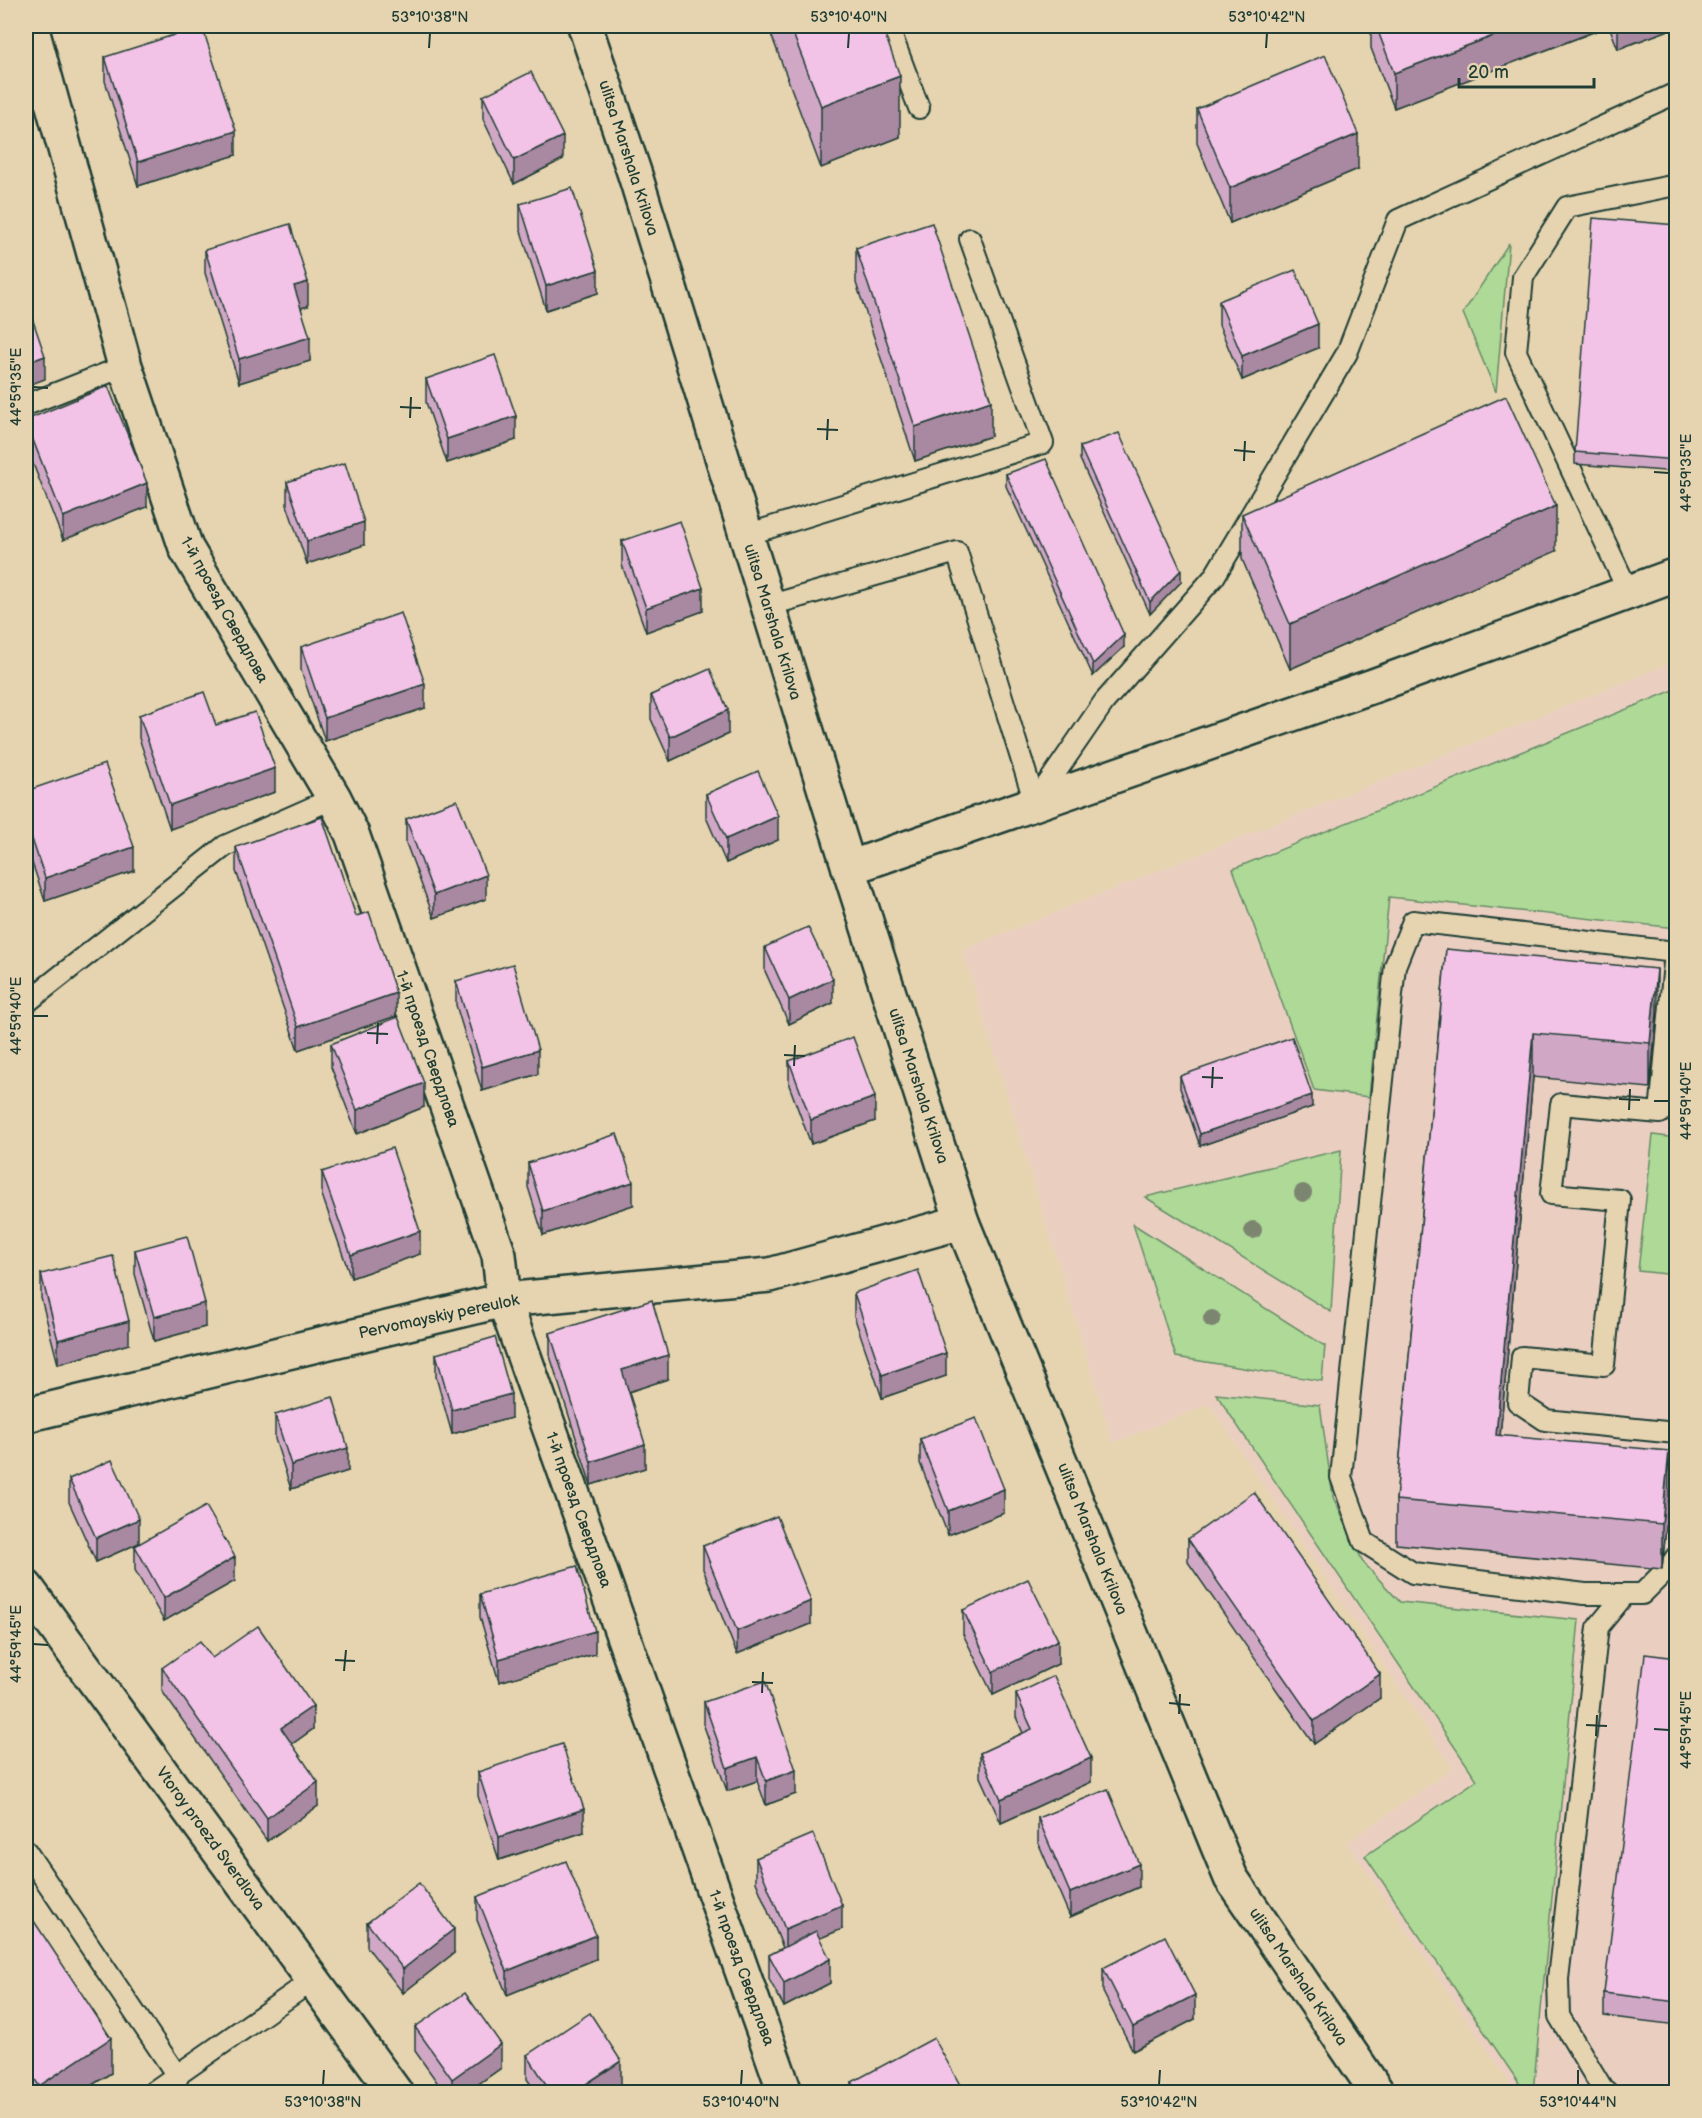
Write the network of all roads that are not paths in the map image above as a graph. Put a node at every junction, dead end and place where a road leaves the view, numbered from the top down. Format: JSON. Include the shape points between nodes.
{"nodes":[{"id":1,"x":31,"y":26,"type":"edge"},
{"id":2,"x":585,"y":26,"type":"edge"},
{"id":3,"x":888,"y":26,"type":"edge"},
{"id":4,"x":1677,"y":93,"type":"edge"},
{"id":5,"x":919,"y":108,"type":"dead end"},
{"id":6,"x":1677,"y":185,"type":"edge"},
{"id":7,"x":970,"y":239,"type":"dead end"},
{"id":8,"x":125,"y":366,"type":"junction"},
{"id":9,"x":26,"y":405,"type":"edge"},
{"id":10,"x":746,"y":535,"type":"junction"},
{"id":11,"x":1677,"y":575,"type":"edge"},
{"id":12,"x":1629,"y":592,"type":"junction"},
{"id":13,"x":768,"y":606,"type":"junction"},
{"id":14,"x":333,"y":798,"type":"junction"},
{"id":15,"x":1035,"y":803,"type":"junction"},
{"id":16,"x":849,"y":868,"type":"junction"},
{"id":17,"x":26,"y":1003,"type":"edge"},
{"id":18,"x":962,"y":1222,"type":"junction"},
{"id":19,"x":504,"y":1300,"type":"junction"},
{"id":20,"x":26,"y":1415,"type":"edge"},
{"id":21,"x":1677,"y":1433,"type":"edge"},
{"id":22,"x":1677,"y":1557,"type":"edge"},
{"id":23,"x":26,"y":1587,"type":"edge"},
{"id":24,"x":1625,"y":1594,"type":"junction"},
{"id":25,"x":26,"y":1851,"type":"edge"},
{"id":26,"x":313,"y":1980,"type":"junction"},
{"id":27,"x":178,"y":2077,"type":"junction"},
{"id":28,"x":153,"y":2092,"type":"edge"},
{"id":29,"x":395,"y":2092,"type":"edge"},
{"id":30,"x":785,"y":2092,"type":"edge"},
{"id":31,"x":1377,"y":2092,"type":"edge"},
{"id":32,"x":1607,"y":2092,"type":"edge"}],
"edges":[{"from":1,"to":8,"type":"street","name":"1-й проезд Свердлова"},
{"from":2,"to":10,"type":"street","name":"ulitsa Marshala Krilova","via":[[635,174]]},
{"from":3,"to":5,"type":"lane"},
{"from":4,"to":15,"type":"lane","via":[[1398,220],[1347,353],[1214,577],[1104,702]]},
{"from":6,"to":12,"type":"lane","via":[[1567,207],[1522,277],[1516,352]]},
{"from":7,"to":10,"type":"lane","via":[[1042,443]]},
{"from":8,"to":9,"type":"lane"},
{"from":8,"to":14,"type":"street","name":"1-й проезд Свердлова","via":[[186,548]]},
{"from":10,"to":13,"type":"street","name":"ulitsa Marshala Krilova"},
{"from":11,"to":12,"type":"street"},
{"from":12,"to":15,"type":"street"},
{"from":13,"to":15,"type":"lane","via":[[957,552]]},
{"from":13,"to":16,"type":"street","name":"ulitsa Marshala Krilova"},
{"from":14,"to":17,"type":"lane","via":[[225,846]]},
{"from":14,"to":19,"type":"street","name":"1-й проезд Свердлова","via":[[352,834],[499,1255]]},
{"from":15,"to":16,"type":"street"},
{"from":16,"to":18,"type":"street","name":"ulitsa Marshala Krilova"},
{"from":18,"to":19,"type":"street","name":"Pervomayskiy pereulok","via":[[770,1275]]},
{"from":18,"to":31,"type":"street","name":"ulitsa Marshala Krilova","via":[[1231,1878]]},
{"from":19,"to":20,"type":"street","name":"Pervomayskiy pereulok"},
{"from":19,"to":30,"type":"street","name":"1-й проезд Свердлова"},
{"from":21,"to":24,"type":"lane","via":[[1545,1420],[1518,1402],[1522,1357],[1604,1365],[1620,1200],[1551,1194],[1561,1104],[1660,1113],[1675,952],[1413,921],[1395,966],[1341,1477],[1364,1542],[1413,1573],[1584,1594]]},
{"from":22,"to":24,"type":"lane","via":[[1642,1594]]},
{"from":23,"to":26,"type":"street","name":"Vtoroy proezd Sverdlova"},
{"from":24,"to":32,"type":"lane","via":[[1598,1627],[1558,1979],[1559,2016]]},
{"from":25,"to":27,"type":"lane"},
{"from":26,"to":27,"type":"lane"},
{"from":26,"to":29,"type":"street","name":"Vtoroy proezd Sverdlova"},
{"from":27,"to":28,"type":"lane"}]}
